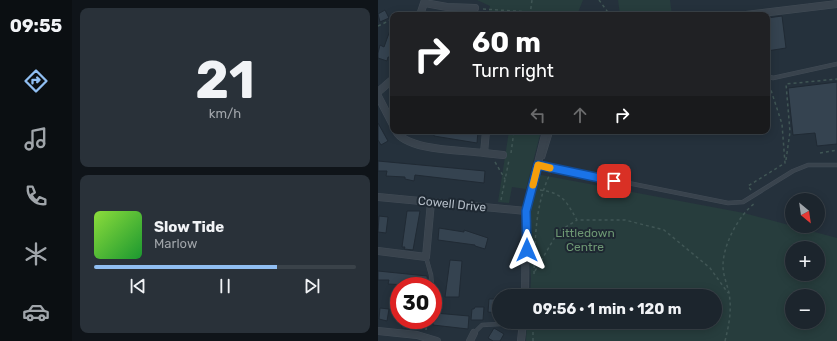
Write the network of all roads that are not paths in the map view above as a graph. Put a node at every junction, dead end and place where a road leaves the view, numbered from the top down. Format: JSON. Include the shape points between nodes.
{"nodes":[{"id":1,"x":425,"y":2,"type":"edge"},
{"id":2,"x":837,"y":4,"type":"edge"},
{"id":3,"x":475,"y":8,"type":"road end"},
{"id":4,"x":421,"y":12,"type":"edge"},
{"id":5,"x":770,"y":12,"type":"edge"},
{"id":6,"x":837,"y":64,"type":"edge"},
{"id":7,"x":770,"y":77,"type":"edge"},
{"id":8,"x":390,"y":82,"type":"edge"},
{"id":9,"x":378,"y":92,"type":"edge"},
{"id":10,"x":378,"y":96,"type":"edge"},
{"id":11,"x":390,"y":119,"type":"edge"},
{"id":12,"x":398,"y":134,"type":"edge"},
{"id":13,"x":486,"y":134,"type":"edge"},
{"id":14,"x":545,"y":134,"type":"edge"},
{"id":15,"x":550,"y":134,"type":"edge"},
{"id":16,"x":487,"y":153,"type":"junction"},
{"id":17,"x":503,"y":155,"type":"dead end"},
{"id":18,"x":538,"y":165,"type":"junction"},
{"id":19,"x":837,"y":165,"type":"edge"},
{"id":20,"x":378,"y":197,"type":"edge"},
{"id":21,"x":431,"y":202,"type":"junction"},
{"id":22,"x":526,"y":211,"type":"junction"},
{"id":23,"x":378,"y":251,"type":"edge"},
{"id":24,"x":426,"y":257,"type":"junction"},
{"id":25,"x":431,"y":277,"type":"edge"},
{"id":26,"x":526,"y":289,"type":"edge"},
{"id":27,"x":492,"y":324,"type":"edge"},
{"id":28,"x":522,"y":329,"type":"edge"},
{"id":29,"x":378,"y":331,"type":"edge"},
{"id":30,"x":474,"y":333,"type":"joint"},
{"id":31,"x":437,"y":341,"type":"edge"},
{"id":32,"x":470,"y":341,"type":"edge"},
{"id":33,"x":521,"y":341,"type":"edge"}],
"edges":[{"from":1,"to":3,"type":"street","via":[[447,7]]},
{"from":1,"to":4,"type":"street"},
{"from":2,"to":5,"type":"street"},
{"from":6,"to":7,"type":"lane"},
{"from":8,"to":9,"type":"street"},
{"from":10,"to":11,"type":"street"},
{"from":12,"to":16,"type":"street","via":[[418,146]]},
{"from":13,"to":16,"type":"street"},
{"from":14,"to":18,"type":"street"},
{"from":15,"to":18,"type":"lane"},
{"from":16,"to":17,"type":"street"},
{"from":18,"to":19,"type":"lane","via":[[728,203],[744,202],[794,170],[808,165]]},
{"from":18,"to":22,"type":"street"},
{"from":20,"to":21,"type":"street","name":"Cowell Drive"},
{"from":21,"to":22,"type":"street","name":"Cowell Drive"},
{"from":21,"to":24,"type":"street"},
{"from":22,"to":26,"type":"street"},
{"from":23,"to":24,"type":"street"},
{"from":24,"to":25,"type":"lane"},
{"from":27,"to":30,"type":"lane","via":[[482,324]]},
{"from":28,"to":33,"type":"street"},
{"from":29,"to":31,"type":"street","via":[[417,335]]},
{"from":30,"to":32,"type":"street"}]}
